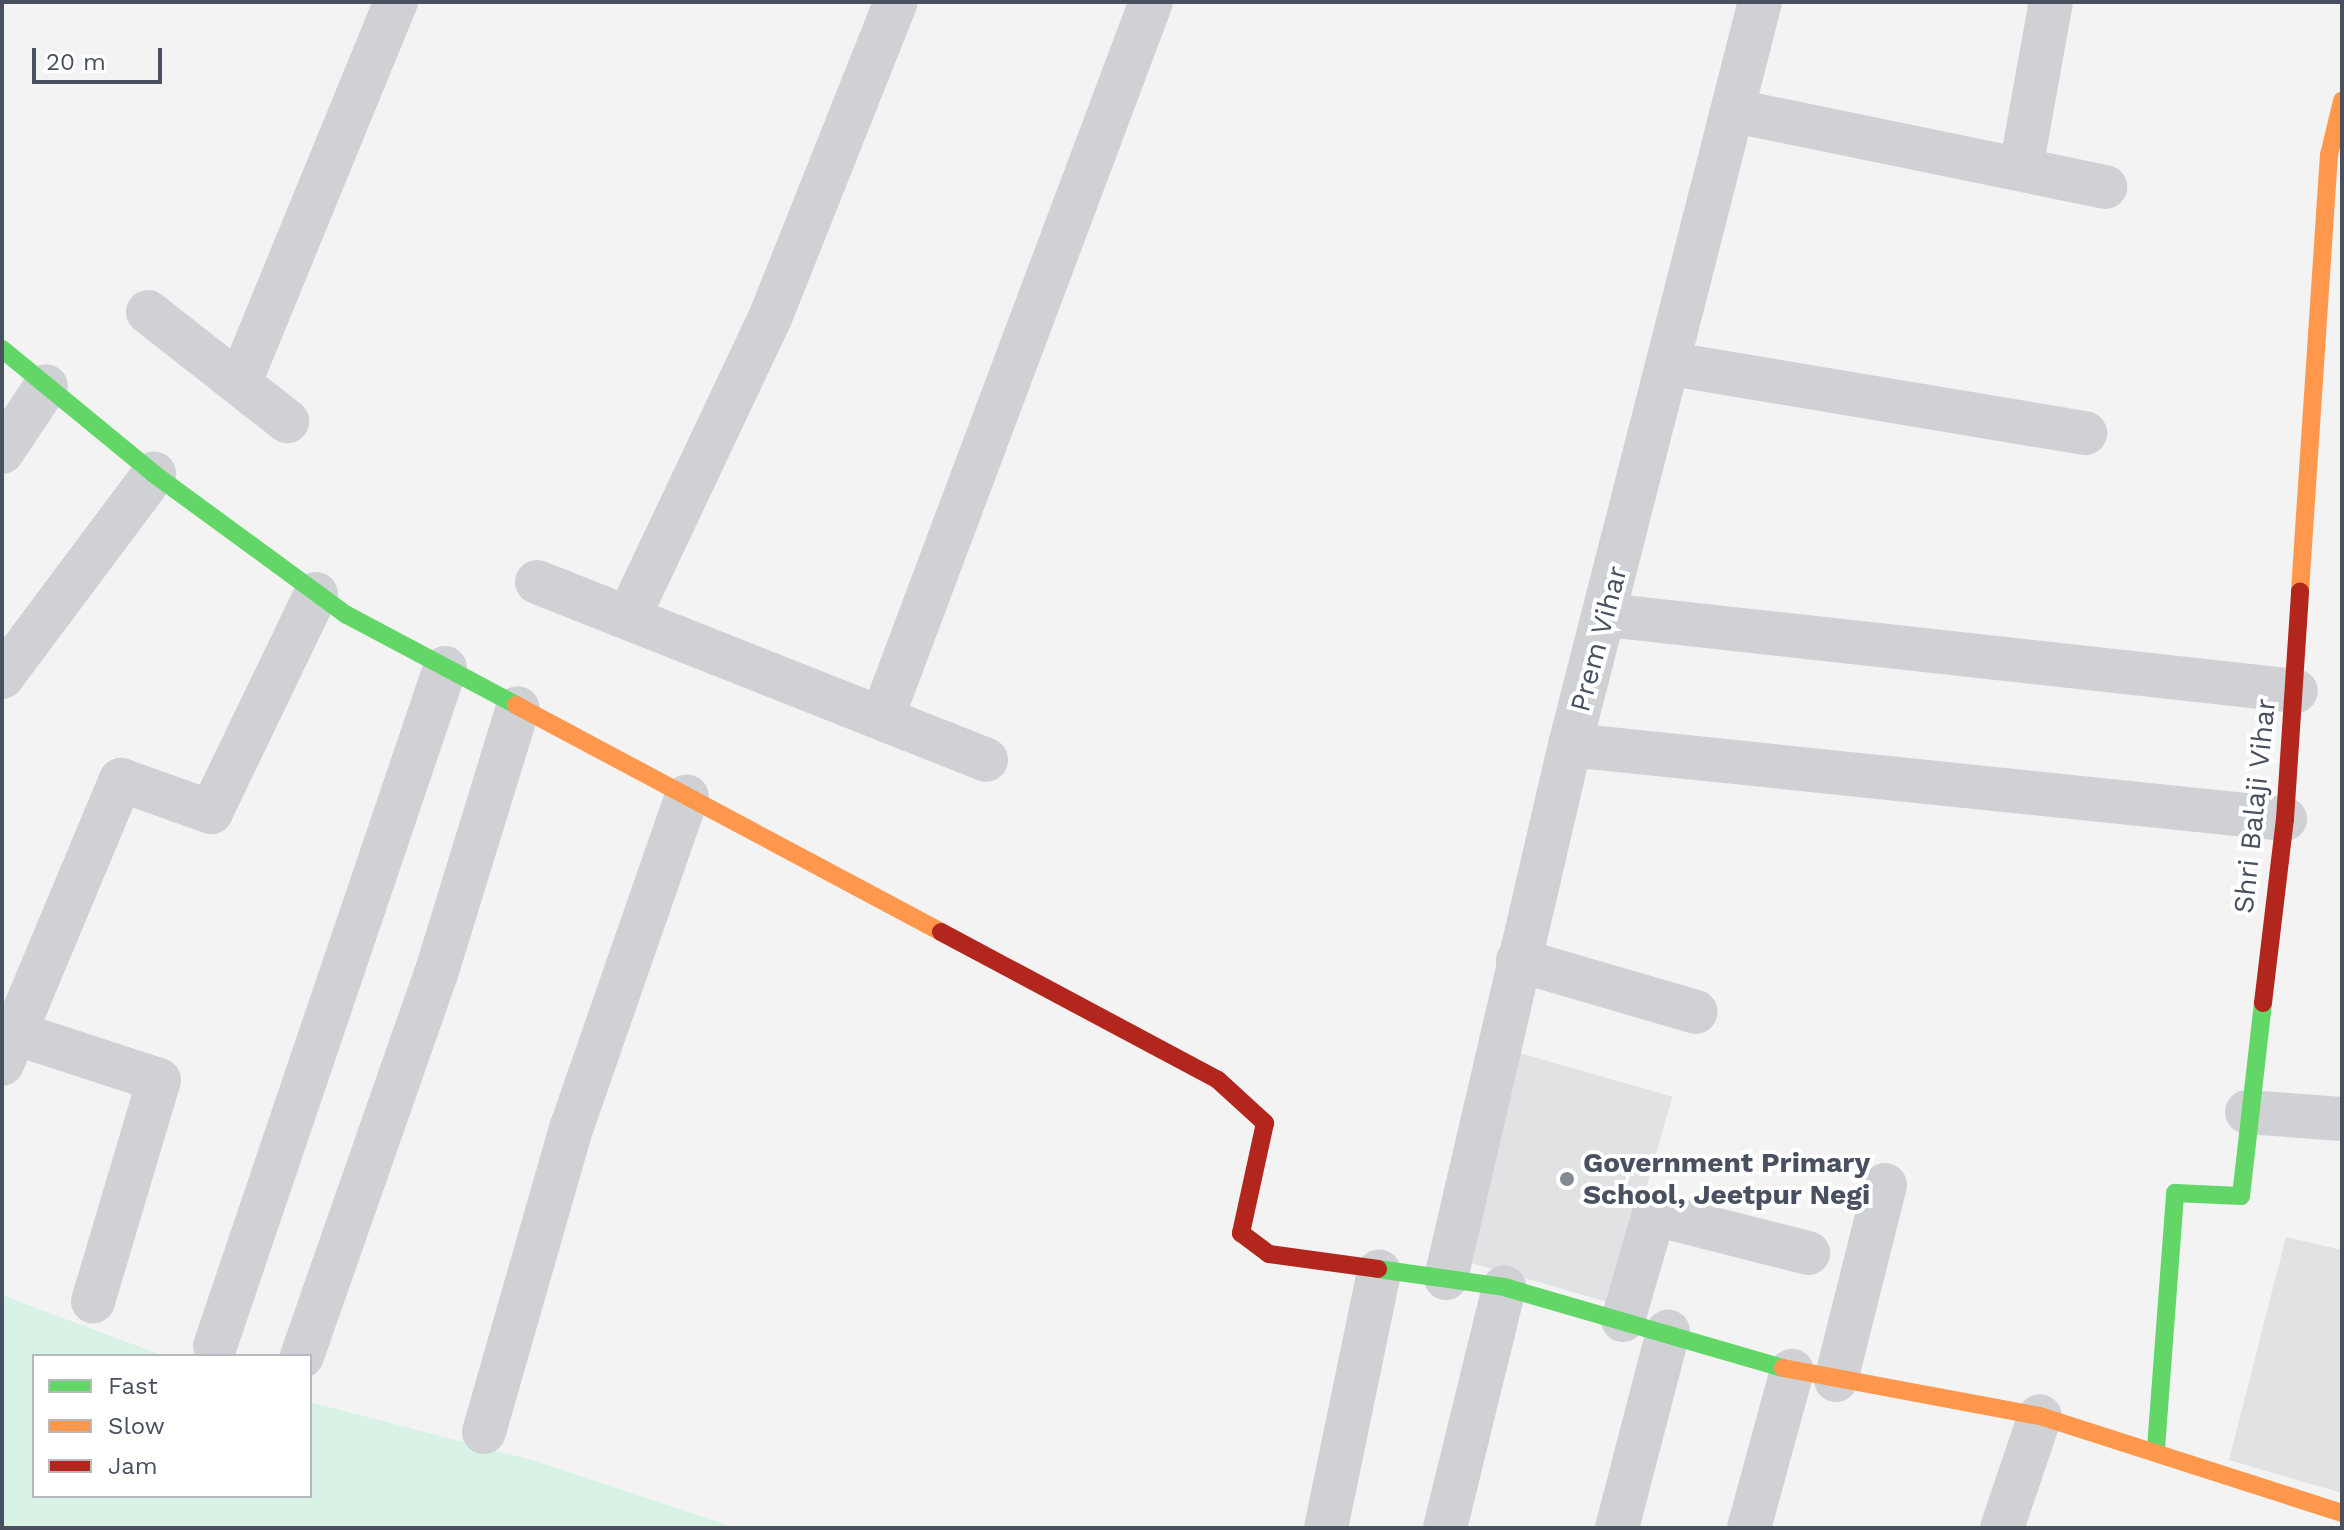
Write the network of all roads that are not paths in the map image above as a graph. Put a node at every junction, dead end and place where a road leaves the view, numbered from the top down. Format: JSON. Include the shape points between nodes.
{"nodes":[{"id":1,"x":396,"y":2,"type":"edge"},
{"id":2,"x":896,"y":2,"type":"edge"},
{"id":3,"x":1151,"y":2,"type":"edge"},
{"id":4,"x":1760,"y":2,"type":"edge"},
{"id":5,"x":2051,"y":2,"type":"edge"},
{"id":6,"x":2342,"y":101,"type":"edge"},
{"id":7,"x":1735,"y":111,"type":"junction"},
{"id":8,"x":2021,"y":168,"type":"junction"},
{"id":9,"x":2105,"y":187,"type":"dead end"},
{"id":10,"x":148,"y":312,"type":"dead end"},
{"id":11,"x":2,"y":349,"type":"edge"},
{"id":12,"x":1672,"y":364,"type":"junction"},
{"id":13,"x":240,"y":382,"type":"junction"},
{"id":14,"x":46,"y":386,"type":"junction"},
{"id":15,"x":287,"y":421,"type":"dead end"},
{"id":16,"x":2085,"y":433,"type":"dead end"},
{"id":17,"x":2,"y":452,"type":"edge"},
{"id":18,"x":154,"y":474,"type":"junction"},
{"id":19,"x":537,"y":582,"type":"dead end"},
{"id":20,"x":316,"y":594,"type":"junction"},
{"id":21,"x":630,"y":614,"type":"junction"},
{"id":22,"x":1606,"y":615,"type":"junction"},
{"id":23,"x":445,"y":668,"type":"junction"},
{"id":24,"x":2,"y":677,"type":"edge"},
{"id":25,"x":2296,"y":691,"type":"junction"},
{"id":26,"x":518,"y":708,"type":"junction"},
{"id":27,"x":882,"y":718,"type":"junction"},
{"id":28,"x":1570,"y":745,"type":"junction"},
{"id":29,"x":986,"y":760,"type":"dead end"},
{"id":30,"x":687,"y":796,"type":"junction"},
{"id":31,"x":2285,"y":819,"type":"junction"},
{"id":32,"x":1518,"y":960,"type":"junction"},
{"id":33,"x":1696,"y":1012,"type":"dead end"},
{"id":34,"x":8,"y":1049,"type":"edge"},
{"id":35,"x":2247,"y":1112,"type":"junction"},
{"id":36,"x":2342,"y":1119,"type":"edge"},
{"id":37,"x":1885,"y":1185,"type":"dead end"},
{"id":38,"x":1808,"y":1253,"type":"dead end"},
{"id":39,"x":1379,"y":1271,"type":"junction"},
{"id":40,"x":1446,"y":1278,"type":"junction"},
{"id":41,"x":1504,"y":1287,"type":"junction"},
{"id":42,"x":93,"y":1301,"type":"dead end"},
{"id":43,"x":1623,"y":1320,"type":"junction"},
{"id":44,"x":1668,"y":1332,"type":"junction"},
{"id":45,"x":215,"y":1346,"type":"dead end"},
{"id":46,"x":303,"y":1354,"type":"edge"},
{"id":47,"x":1792,"y":1371,"type":"junction"},
{"id":48,"x":1836,"y":1380,"type":"junction"},
{"id":49,"x":2040,"y":1416,"type":"junction"},
{"id":50,"x":484,"y":1432,"type":"dead end"},
{"id":51,"x":2156,"y":1448,"type":"junction"},
{"id":52,"x":2342,"y":1513,"type":"edge"},
{"id":53,"x":1326,"y":1528,"type":"edge"},
{"id":54,"x":1445,"y":1528,"type":"edge"},
{"id":55,"x":1617,"y":1528,"type":"edge"},
{"id":56,"x":1749,"y":1528,"type":"edge"},
{"id":57,"x":2002,"y":1528,"type":"edge"}],
"edges":[{"from":1,"to":13,"type":"street"},
{"from":2,"to":21,"type":"street","via":[[770,318]]},
{"from":3,"to":27,"type":"street"},
{"from":4,"to":7,"type":"street","name":"Prem Vihar"},
{"from":5,"to":8,"type":"street"},
{"from":6,"to":25,"type":"street","name":"Shri Balaji Vihar","via":[[2329,155]]},
{"from":7,"to":8,"type":"street"},
{"from":7,"to":12,"type":"street","name":"Prem Vihar"},
{"from":8,"to":9,"type":"street"},
{"from":10,"to":13,"type":"street"},
{"from":11,"to":14,"type":"street"},
{"from":12,"to":16,"type":"street"},
{"from":12,"to":22,"type":"street","name":"Prem Vihar"},
{"from":13,"to":15,"type":"street"},
{"from":14,"to":17,"type":"street"},
{"from":14,"to":18,"type":"street"},
{"from":18,"to":20,"type":"street"},
{"from":18,"to":24,"type":"street"},
{"from":19,"to":21,"type":"street"},
{"from":20,"to":23,"type":"street"},
{"from":20,"to":34,"type":"street","via":[[211,812],[121,780]]},
{"from":21,"to":27,"type":"street"},
{"from":22,"to":25,"type":"street"},
{"from":22,"to":28,"type":"street","name":"Prem Vihar"},
{"from":23,"to":26,"type":"street"},
{"from":23,"to":45,"type":"street"},
{"from":25,"to":31,"type":"street","name":"Shri Balaji Vihar"},
{"from":26,"to":30,"type":"street"},
{"from":26,"to":46,"type":"street","via":[[436,974]]},
{"from":27,"to":29,"type":"street"},
{"from":28,"to":31,"type":"street"},
{"from":28,"to":32,"type":"street","name":"Prem Vihar"},
{"from":30,"to":39,"type":"street","via":[[1218,1080],[1265,1123],[1241,1233],[1269,1254]]},
{"from":30,"to":50,"type":"street","via":[[572,1126]]},
{"from":31,"to":35,"type":"street","name":"Shri Balaji Vihar"},
{"from":32,"to":33,"type":"street"},
{"from":32,"to":40,"type":"street","name":"Prem Vihar"},
{"from":34,"to":42,"type":"street","via":[[159,1080]]},
{"from":35,"to":36,"type":"street"},
{"from":35,"to":51,"type":"street","name":"Shri Balaji Vihar","via":[[2241,1196],[2175,1193]]},
{"from":37,"to":48,"type":"street"},
{"from":38,"to":43,"type":"street","via":[[1654,1214]]},
{"from":39,"to":40,"type":"street"},
{"from":39,"to":53,"type":"street"},
{"from":40,"to":41,"type":"street"},
{"from":41,"to":43,"type":"street"},
{"from":41,"to":54,"type":"street"},
{"from":43,"to":44,"type":"street"},
{"from":44,"to":47,"type":"street"},
{"from":44,"to":55,"type":"street"},
{"from":47,"to":48,"type":"street"},
{"from":47,"to":56,"type":"street"},
{"from":48,"to":49,"type":"street"},
{"from":49,"to":51,"type":"street"},
{"from":49,"to":57,"type":"street"},
{"from":51,"to":52,"type":"street"}]}
